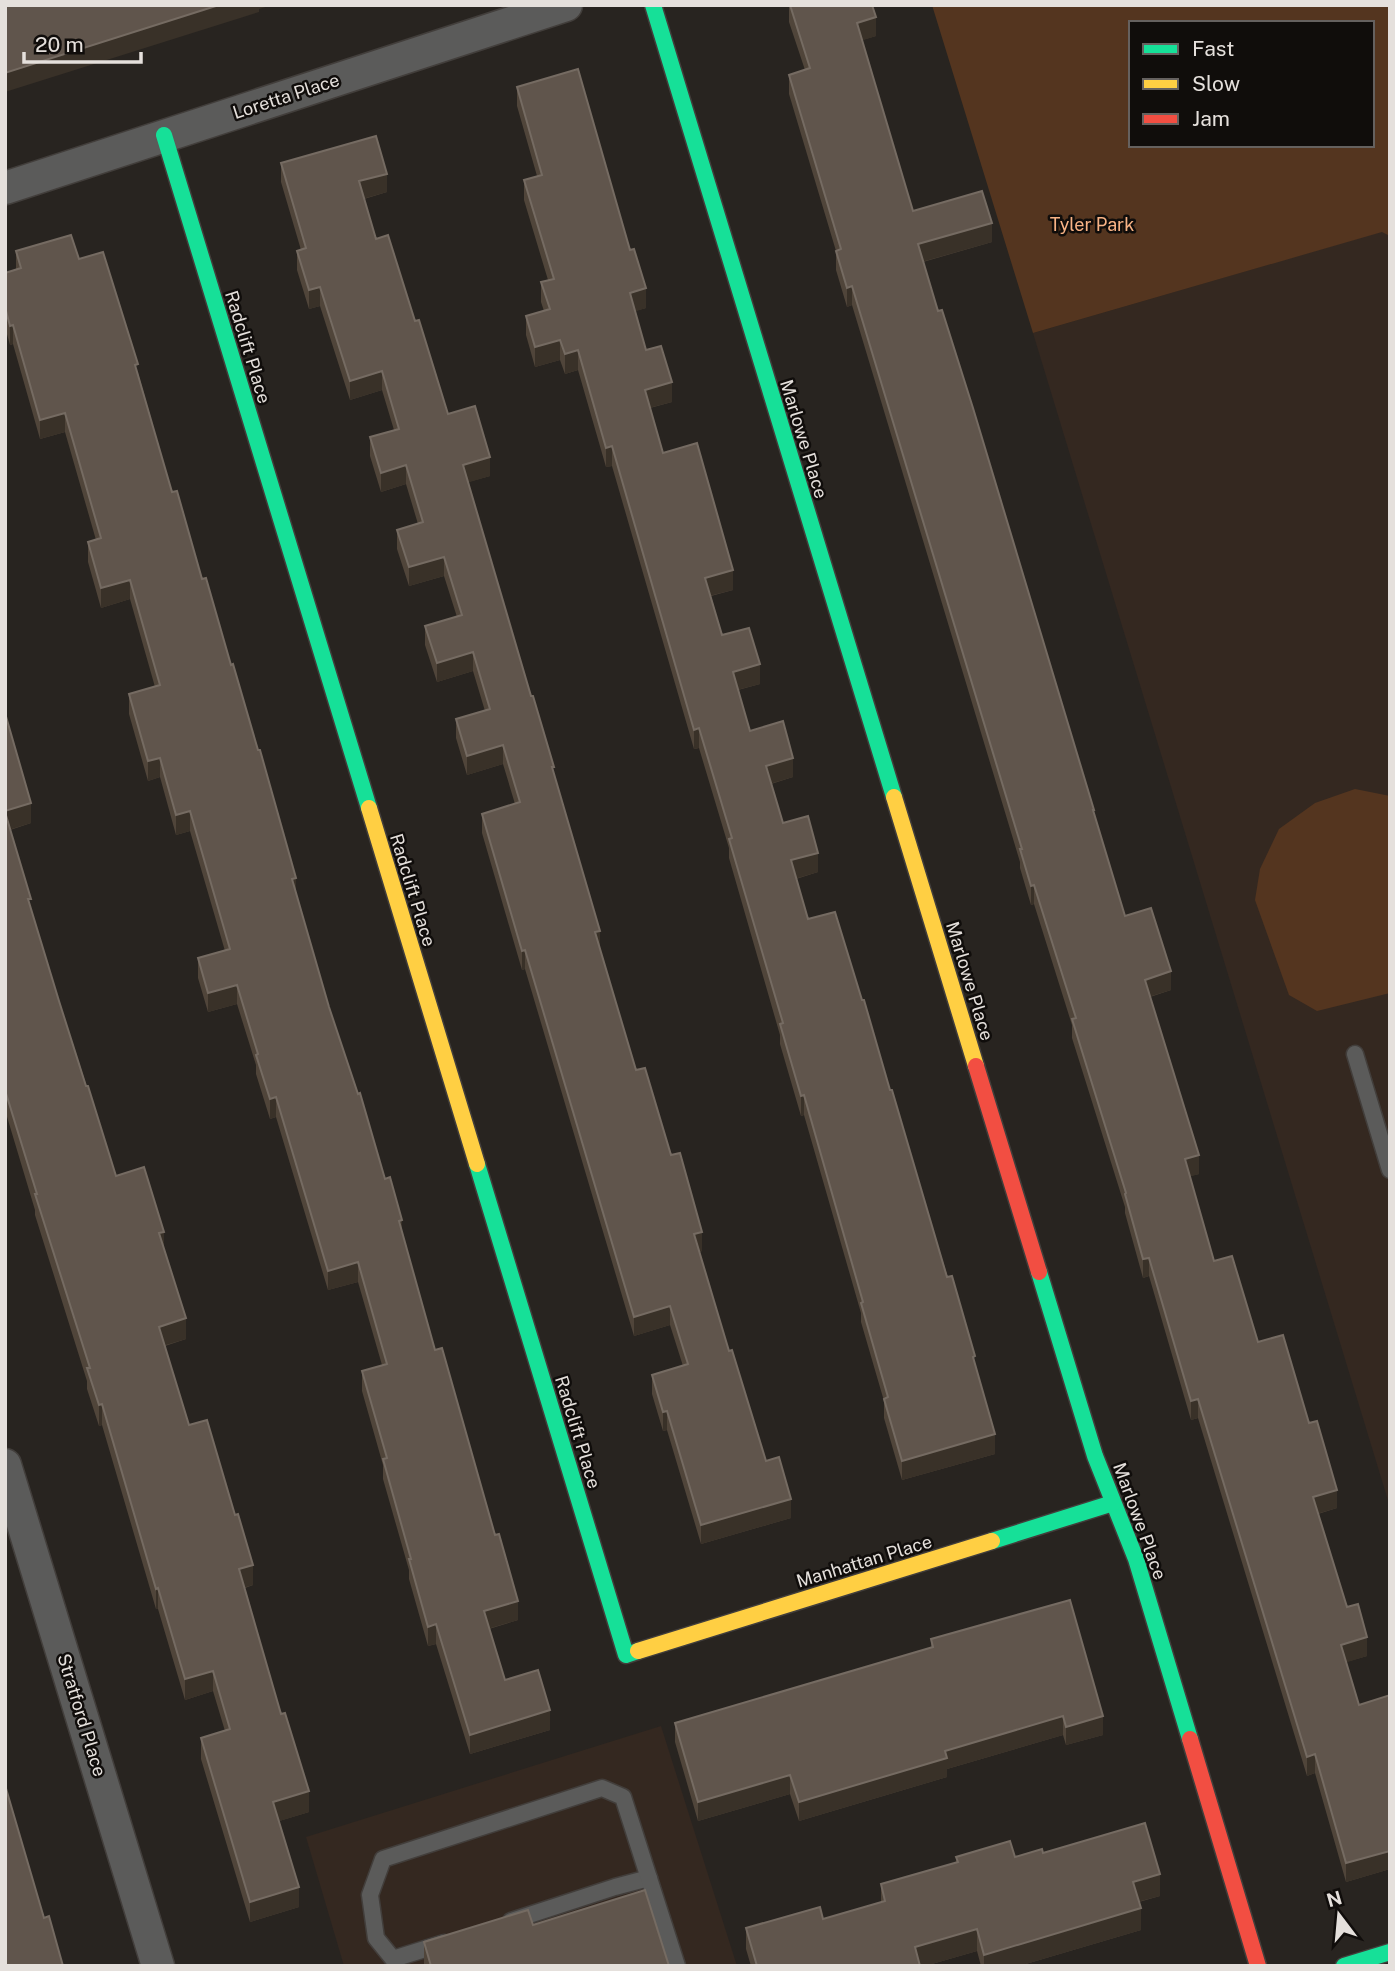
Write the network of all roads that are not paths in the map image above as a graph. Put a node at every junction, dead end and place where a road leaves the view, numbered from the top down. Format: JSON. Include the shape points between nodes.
{"nodes":[{"id":1,"x":566,"y":5,"type":"edge"},
{"id":2,"x":653,"y":5,"type":"edge"},
{"id":3,"x":164,"y":135,"type":"junction"},
{"id":4,"x":5,"y":188,"type":"edge"},
{"id":5,"x":1355,"y":1054,"type":"dead end"},
{"id":6,"x":1390,"y":1170,"type":"edge"},
{"id":7,"x":5,"y":1465,"type":"edge"},
{"id":8,"x":1113,"y":1503,"type":"junction"},
{"id":9,"x":626,"y":1655,"type":"joint"},
{"id":10,"x":649,"y":1878,"type":"junction"},
{"id":11,"x":491,"y":1928,"type":"edge"},
{"id":12,"x":453,"y":1940,"type":"edge"},
{"id":13,"x":1390,"y":1952,"type":"edge"},
{"id":14,"x":1352,"y":1965,"type":"edge"},
{"id":15,"x":158,"y":1966,"type":"edge"},
{"id":16,"x":677,"y":1966,"type":"edge"},
{"id":17,"x":1258,"y":1966,"type":"edge"}],
"edges":[{"from":1,"to":3,"type":"street","name":"Loretta Place"},
{"from":2,"to":8,"type":"street","name":"Marlowe Place"},
{"from":3,"to":4,"type":"street","name":"Loretta Place"},
{"from":3,"to":9,"type":"street","name":"Radclift Place"},
{"from":5,"to":6,"type":"lane"},
{"from":7,"to":15,"type":"street","name":"Stratford Place"},
{"from":8,"to":9,"type":"street","name":"Manhattan Place"},
{"from":8,"to":17,"type":"street","name":"Marlowe Place","via":[[1136,1559]]},
{"from":10,"to":11,"type":"lane"},
{"from":10,"to":12,"type":"lane","via":[[624,1797],[602,1788],[383,1859],[370,1895],[376,1938],[393,1959]]},
{"from":10,"to":16,"type":"lane"},
{"from":13,"to":14,"type":"street"}]}
